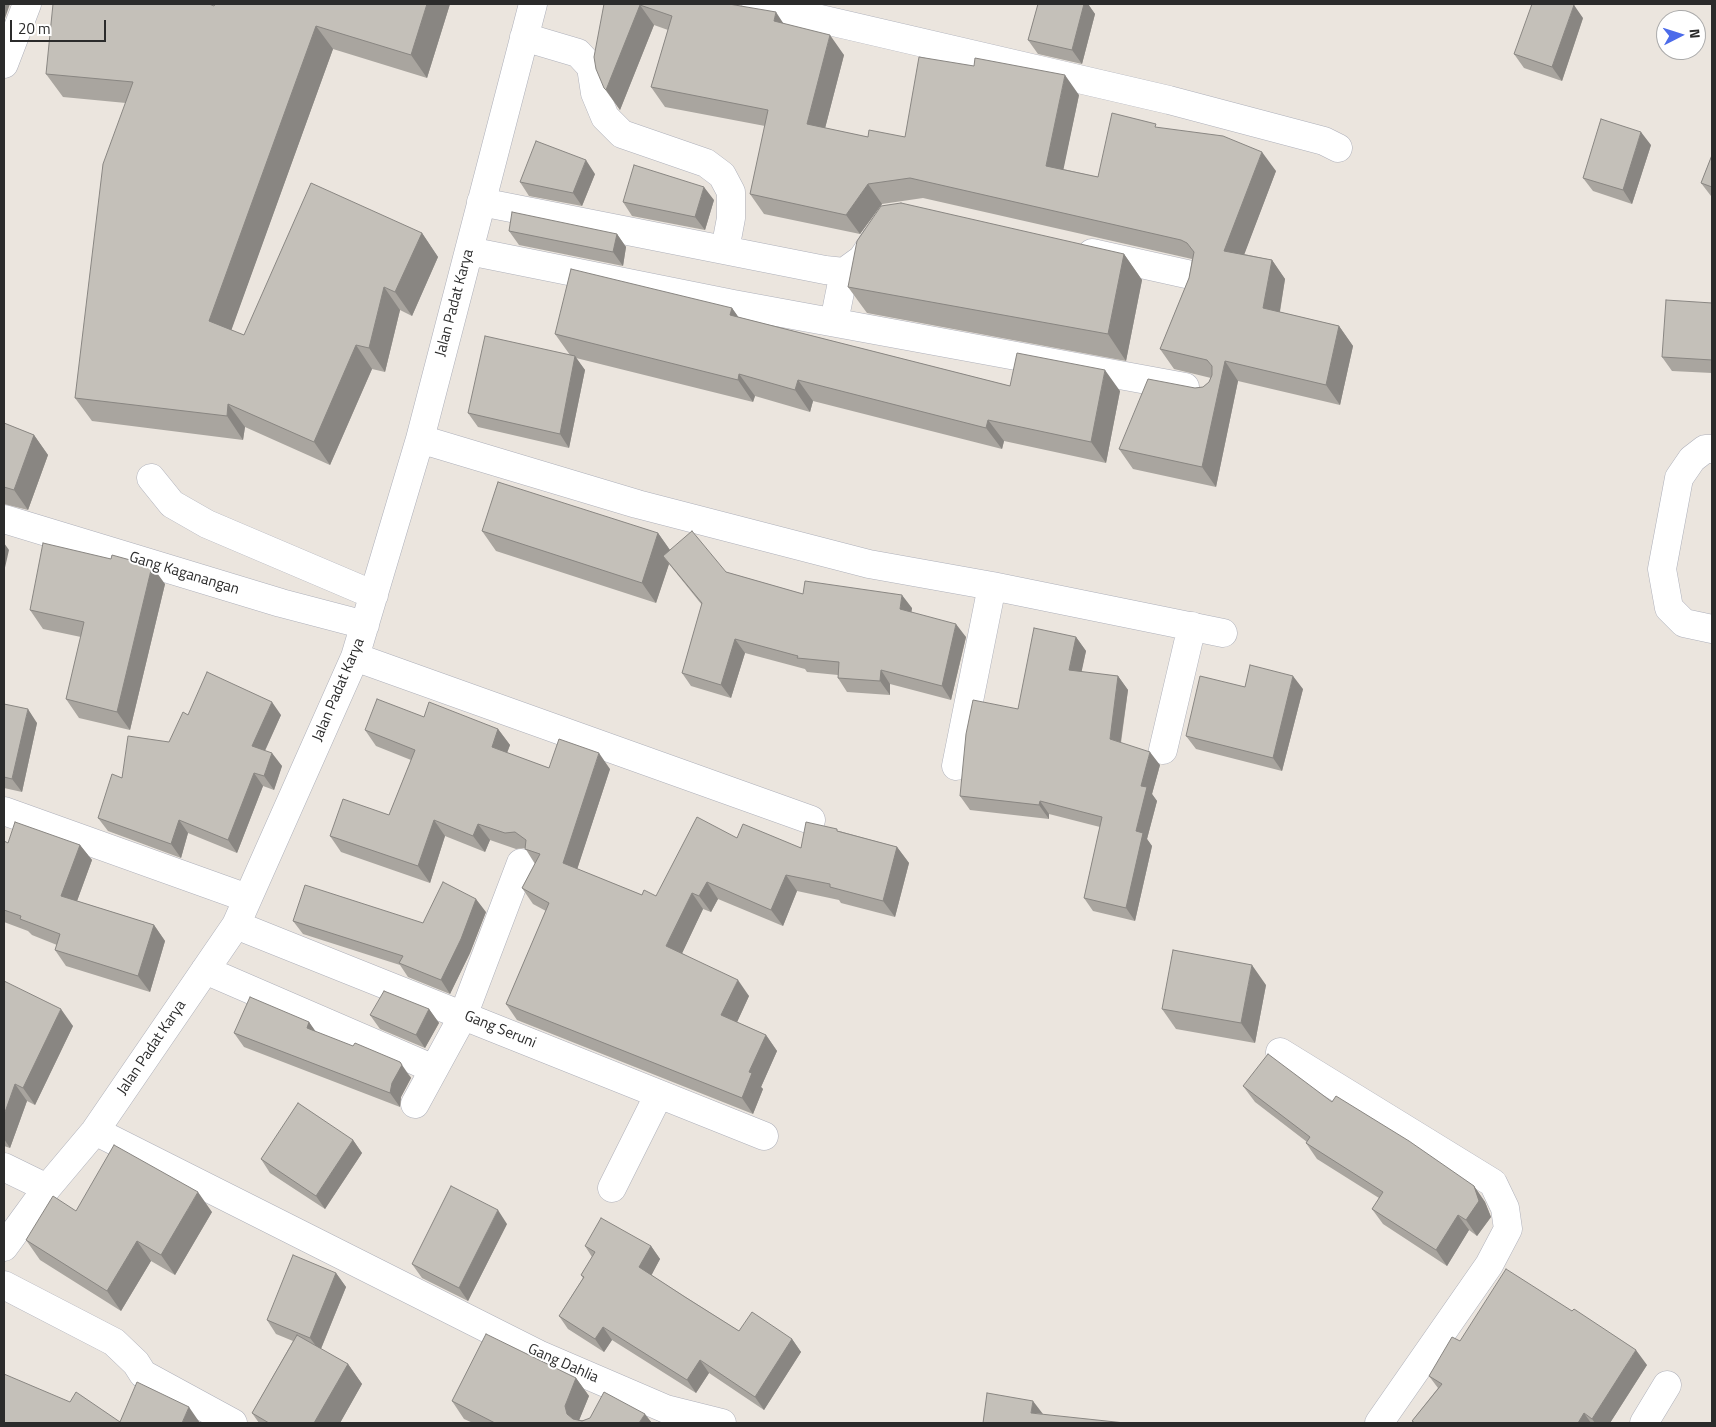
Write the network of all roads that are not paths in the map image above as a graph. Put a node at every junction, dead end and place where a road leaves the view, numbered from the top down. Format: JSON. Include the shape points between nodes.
{"nodes":[{"id":1,"x":27,"y":4,"type":"edge"},
{"id":2,"x":533,"y":4,"type":"edge"},
{"id":3,"x":756,"y":4,"type":"edge"},
{"id":4,"x":524,"y":37,"type":"junction"},
{"id":5,"x":4,"y":64,"type":"edge"},
{"id":6,"x":1338,"y":148,"type":"dead end"},
{"id":7,"x":481,"y":202,"type":"junction"},
{"id":8,"x":890,"y":216,"type":"edge"},
{"id":9,"x":1065,"y":246,"type":"edge"},
{"id":10,"x":725,"y":250,"type":"junction"},
{"id":11,"x":468,"y":251,"type":"junction"},
{"id":12,"x":844,"y":272,"type":"junction"},
{"id":13,"x":1191,"y":275,"type":"edge"},
{"id":14,"x":834,"y":322,"type":"junction"},
{"id":15,"x":1211,"y":392,"type":"edge"},
{"id":16,"x":420,"y":439,"type":"junction"},
{"id":17,"x":1712,"y":449,"type":"edge"},
{"id":18,"x":151,"y":478,"type":"dead end"},
{"id":19,"x":4,"y":519,"type":"edge"},
{"id":20,"x":992,"y":586,"type":"junction"},
{"id":21,"x":374,"y":595,"type":"junction"},
{"id":22,"x":365,"y":625,"type":"junction"},
{"id":23,"x":1192,"y":626,"type":"junction"},
{"id":24,"x":1712,"y":629,"type":"edge"},
{"id":25,"x":1223,"y":633,"type":"dead end"},
{"id":26,"x":355,"y":657,"type":"junction"},
{"id":27,"x":1163,"y":750,"type":"dead end"},
{"id":28,"x":956,"y":766,"type":"dead end"},
{"id":29,"x":4,"y":811,"type":"edge"},
{"id":30,"x":811,"y":820,"type":"dead end"},
{"id":31,"x":521,"y":863,"type":"dead end"},
{"id":32,"x":247,"y":898,"type":"junction"},
{"id":33,"x":236,"y":926,"type":"junction"},
{"id":34,"x":205,"y":970,"type":"junction"},
{"id":35,"x":463,"y":1016,"type":"junction"},
{"id":36,"x":1280,"y":1052,"type":"dead end"},
{"id":37,"x":434,"y":1069,"type":"junction"},
{"id":38,"x":658,"y":1094,"type":"junction"},
{"id":39,"x":415,"y":1104,"type":"dead end"},
{"id":40,"x":95,"y":1131,"type":"junction"},
{"id":41,"x":764,"y":1136,"type":"dead end"},
{"id":42,"x":4,"y":1167,"type":"edge"},
{"id":43,"x":47,"y":1188,"type":"junction"},
{"id":44,"x":612,"y":1188,"type":"dead end"},
{"id":45,"x":4,"y":1247,"type":"edge"},
{"id":46,"x":4,"y":1285,"type":"edge"},
{"id":47,"x":1667,"y":1384,"type":"dead end"},
{"id":48,"x":233,"y":1423,"type":"edge"},
{"id":49,"x":722,"y":1423,"type":"edge"},
{"id":50,"x":1379,"y":1423,"type":"edge"},
{"id":51,"x":1644,"y":1423,"type":"edge"}],
"edges":[{"from":1,"to":5,"type":"street"},
{"from":2,"to":4,"type":"street","name":"Jalan Padat Karya"},
{"from":3,"to":6,"type":"street","via":[[1169,100],[1324,141]]},
{"from":4,"to":7,"type":"street","name":"Jalan Padat Karya"},
{"from":4,"to":10,"type":"street","via":[[578,53],[591,67],[594,93],[605,118],[622,134],[706,163],[722,175],[731,192],[731,218]]},
{"from":7,"to":10,"type":"street"},
{"from":7,"to":11,"type":"street","name":"Jalan Padat Karya"},
{"from":8,"to":12,"type":"street","via":[[862,259]]},
{"from":9,"to":13,"type":"street"},
{"from":10,"to":12,"type":"street"},
{"from":11,"to":14,"type":"street"},
{"from":11,"to":16,"type":"street","name":"Jalan Padat Karya"},
{"from":12,"to":14,"type":"street"},
{"from":14,"to":15,"type":"street"},
{"from":16,"to":20,"type":"street","via":[[637,504],[797,546],[869,564]]},
{"from":16,"to":21,"type":"street","name":"Jalan Padat Karya"},
{"from":17,"to":24,"type":"street","via":[[1705,449],[1692,459],[1679,478],[1662,569],[1669,608],[1684,623]]},
{"from":18,"to":21,"type":"street","via":[[172,504],[206,524]]},
{"from":19,"to":22,"type":"street","name":"Gang Kaganangan","via":[[281,603]]},
{"from":20,"to":23,"type":"street"},
{"from":20,"to":28,"type":"street"},
{"from":21,"to":22,"type":"street","name":"Jalan Padat Karya"},
{"from":22,"to":26,"type":"street","name":"Jalan Padat Karya"},
{"from":23,"to":25,"type":"street"},
{"from":23,"to":27,"type":"street"},
{"from":26,"to":30,"type":"street"},
{"from":26,"to":32,"type":"street","name":"Jalan Padat Karya"},
{"from":29,"to":32,"type":"street"},
{"from":31,"to":35,"type":"street"},
{"from":32,"to":33,"type":"street","name":"Jalan Padat Karya"},
{"from":33,"to":34,"type":"street","name":"Jalan Padat Karya"},
{"from":33,"to":35,"type":"street","name":"Gang Seruni"},
{"from":34,"to":37,"type":"street"},
{"from":34,"to":40,"type":"street","name":"Jalan Padat Karya"},
{"from":35,"to":37,"type":"street"},
{"from":35,"to":38,"type":"street","name":"Gang Seruni"},
{"from":36,"to":50,"type":"street","via":[[1492,1183],[1505,1208],[1508,1229],[1489,1265]]},
{"from":37,"to":39,"type":"street"},
{"from":38,"to":41,"type":"street","name":"Gang Seruni"},
{"from":38,"to":44,"type":"street"},
{"from":40,"to":43,"type":"street","name":"Jalan Padat Karya"},
{"from":40,"to":49,"type":"street","name":"Gang Dahlia","via":[[538,1354],[606,1397]]},
{"from":42,"to":43,"type":"street"},
{"from":43,"to":45,"type":"street","name":"Jalan Padat Karya"},
{"from":46,"to":48,"type":"street","via":[[114,1342],[143,1374]]},
{"from":47,"to":51,"type":"street"}]}
